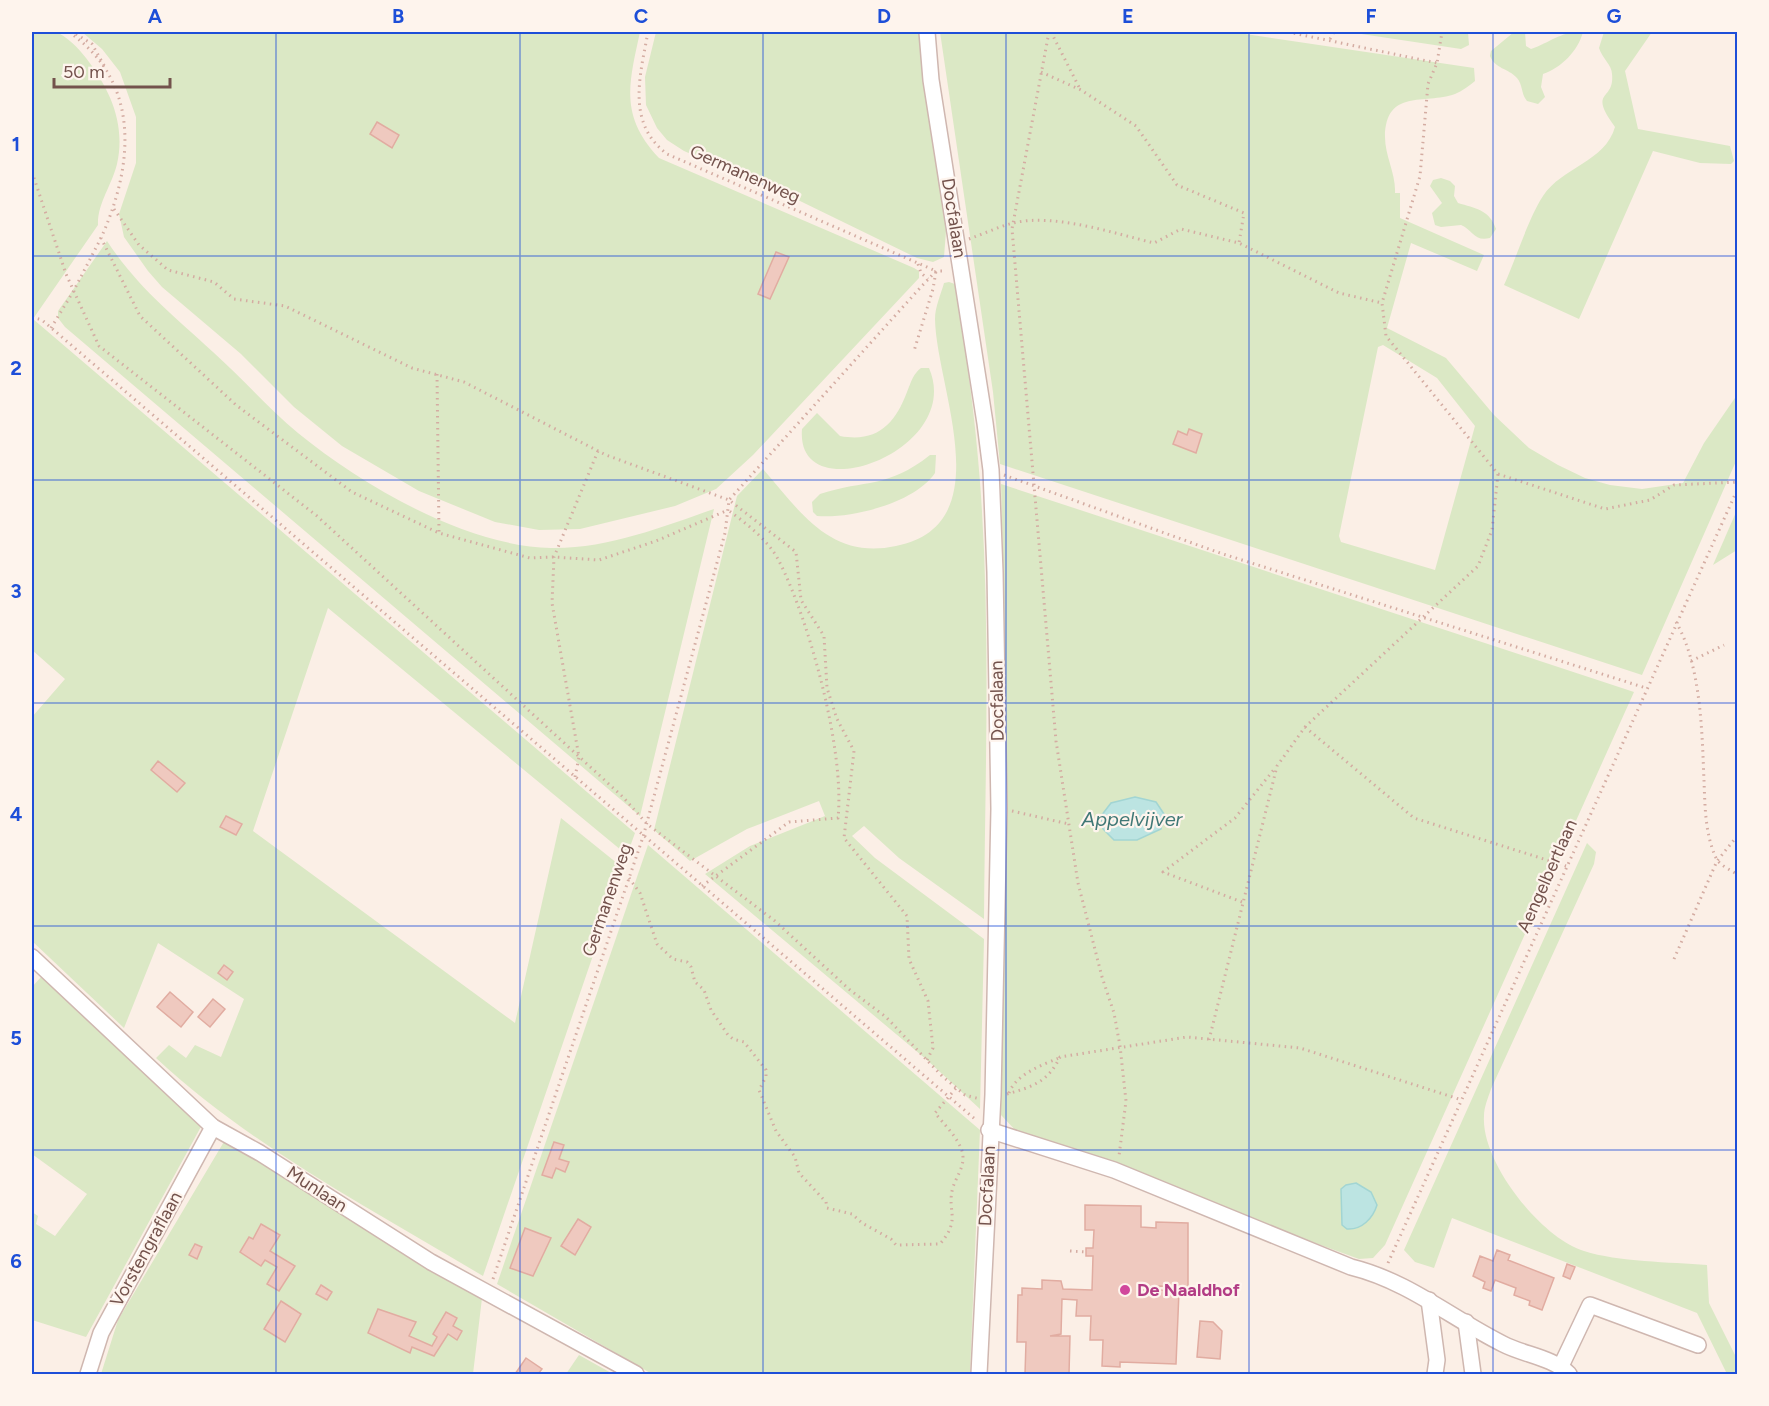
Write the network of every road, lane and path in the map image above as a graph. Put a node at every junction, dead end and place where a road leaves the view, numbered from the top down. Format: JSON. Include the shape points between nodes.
{"nodes":[{"id":1,"x":70,"y":32,"type":"edge"},
{"id":2,"x":648,"y":32,"type":"edge"},
{"id":3,"x":927,"y":32,"type":"edge"},
{"id":4,"x":1050,"y":32,"type":"edge"},
{"id":5,"x":1288,"y":32,"type":"edge"},
{"id":6,"x":1334,"y":32,"type":"edge"},
{"id":7,"x":1442,"y":32,"type":"edge"},
{"id":8,"x":1330,"y":39,"type":"junction"},
{"id":9,"x":1437,"y":63,"type":"junction"},
{"id":10,"x":1041,"y":72,"type":"junction"},
{"id":11,"x":1081,"y":90,"type":"junction"},
{"id":12,"x":32,"y":172,"type":"edge"},
{"id":13,"x":114,"y":209,"type":"junction"},
{"id":14,"x":1013,"y":223,"type":"junction"},
{"id":15,"x":101,"y":238,"type":"junction"},
{"id":16,"x":957,"y":242,"type":"junction"},
{"id":17,"x":1239,"y":243,"type":"junction"},
{"id":18,"x":918,"y":264,"type":"junction"},
{"id":19,"x":936,"y":271,"type":"junction"},
{"id":20,"x":963,"y":271,"type":"junction"},
{"id":21,"x":928,"y":279,"type":"junction"},
{"id":22,"x":73,"y":292,"type":"junction"},
{"id":23,"x":1382,"y":303,"type":"junction"},
{"id":24,"x":32,"y":316,"type":"edge"},
{"id":25,"x":51,"y":328,"type":"junction"},
{"id":26,"x":914,"y":351,"type":"dead end"},
{"id":27,"x":437,"y":374,"type":"junction"},
{"id":28,"x":598,"y":451,"type":"junction"},
{"id":29,"x":991,"y":470,"type":"junction"},
{"id":30,"x":1498,"y":474,"type":"junction"},
{"id":31,"x":1737,"y":482,"type":"edge"},
{"id":32,"x":1034,"y":485,"type":"junction"},
{"id":33,"x":1737,"y":488,"type":"edge"},
{"id":34,"x":729,"y":500,"type":"junction"},
{"id":35,"x":728,"y":510,"type":"junction"},
{"id":36,"x":440,"y":533,"type":"junction"},
{"id":37,"x":554,"y":556,"type":"junction"},
{"id":38,"x":1423,"y":617,"type":"junction"},
{"id":39,"x":1676,"y":622,"type":"junction"},
{"id":40,"x":1724,"y":645,"type":"dead end"},
{"id":41,"x":1691,"y":661,"type":"junction"},
{"id":42,"x":1646,"y":688,"type":"junction"},
{"id":43,"x":1305,"y":727,"type":"junction"},
{"id":44,"x":579,"y":757,"type":"junction"},
{"id":45,"x":1277,"y":766,"type":"junction"},
{"id":46,"x":575,"y":777,"type":"junction"},
{"id":47,"x":999,"y":809,"type":"junction"},
{"id":48,"x":647,"y":824,"type":"junction"},
{"id":49,"x":1069,"y":824,"type":"junction"},
{"id":50,"x":1737,"y":835,"type":"edge"},
{"id":51,"x":643,"y":837,"type":"junction"},
{"id":52,"x":1717,"y":861,"type":"junction"},
{"id":53,"x":1566,"y":867,"type":"junction"},
{"id":54,"x":1737,"y":874,"type":"edge"},
{"id":55,"x":714,"y":877,"type":"junction"},
{"id":56,"x":629,"y":878,"type":"junction"},
{"id":57,"x":702,"y":886,"type":"junction"},
{"id":58,"x":1242,"y":902,"type":"junction"},
{"id":59,"x":32,"y":957,"type":"edge"},
{"id":60,"x":1674,"y":959,"type":"dead end"},
{"id":61,"x":1209,"y":1040,"type":"junction"},
{"id":62,"x":1120,"y":1046,"type":"junction"},
{"id":63,"x":1060,"y":1057,"type":"junction"},
{"id":64,"x":927,"y":1060,"type":"junction"},
{"id":65,"x":957,"y":1088,"type":"junction"},
{"id":66,"x":998,"y":1096,"type":"junction"},
{"id":67,"x":950,"y":1097,"type":"junction"},
{"id":68,"x":1462,"y":1100,"type":"junction"},
{"id":69,"x":213,"y":1127,"type":"junction"},
{"id":70,"x":989,"y":1130,"type":"junction"},
{"id":71,"x":1114,"y":1170,"type":"junction"},
{"id":72,"x":1070,"y":1251,"type":"dead end"},
{"id":73,"x":1086,"y":1252,"type":"dead end"},
{"id":74,"x":1382,"y":1276,"type":"junction"},
{"id":75,"x":489,"y":1292,"type":"junction"},
{"id":76,"x":1429,"y":1300,"type":"junction"},
{"id":77,"x":1466,"y":1323,"type":"junction"},
{"id":78,"x":1698,"y":1345,"type":"dead end"},
{"id":79,"x":1565,"y":1370,"type":"edge"},
{"id":80,"x":88,"y":1374,"type":"edge"},
{"id":81,"x":636,"y":1374,"type":"edge"},
{"id":82,"x":979,"y":1374,"type":"edge"},
{"id":83,"x":1435,"y":1374,"type":"edge"},
{"id":84,"x":1473,"y":1374,"type":"edge"}],
"edges":[{"from":1,"to":13,"type":"path","via":[[90,46],[123,101],[126,156]]},
{"from":2,"to":18,"type":"path","name":"Germanenweg","via":[[638,86],[639,112],[652,143],[667,154]]},
{"from":3,"to":16,"type":"street","name":"Docfalaan"},
{"from":4,"to":10,"type":"path"},
{"from":4,"to":11,"type":"path"},
{"from":5,"to":8,"type":"path"},
{"from":6,"to":8,"type":"path"},
{"from":7,"to":9,"type":"path"},
{"from":8,"to":9,"type":"path"},
{"from":9,"to":23,"type":"path","via":[[1428,84],[1420,176]]},
{"from":10,"to":11,"type":"path"},
{"from":10,"to":14,"type":"path"},
{"from":11,"to":17,"type":"path","via":[[1136,126],[1178,185],[1244,213]]},
{"from":12,"to":22,"type":"path"},
{"from":13,"to":15,"type":"path"},
{"from":13,"to":27,"type":"path","via":[[138,244],[168,270],[214,282],[234,299],[285,306],[412,368]]},
{"from":14,"to":16,"type":"path"},
{"from":14,"to":17,"type":"path","via":[[1037,221],[1096,228],[1154,243],[1181,229]]},
{"from":14,"to":32,"type":"path"},
{"from":15,"to":22,"type":"path"},
{"from":15,"to":36,"type":"path","via":[[140,316],[236,405],[352,492]]},
{"from":16,"to":20,"type":"street","name":"Docfalaan"},
{"from":17,"to":23,"type":"path","via":[[1339,293]]},
{"from":18,"to":19,"type":"path","name":"Germanenweg"},
{"from":18,"to":21,"type":"path"},
{"from":19,"to":20,"type":"path"},
{"from":19,"to":21,"type":"path"},
{"from":19,"to":26,"type":"path"},
{"from":20,"to":29,"type":"street","name":"Docfalaan"},
{"from":21,"to":34,"type":"path"},
{"from":22,"to":25,"type":"path"},
{"from":22,"to":44,"type":"path","via":[[99,346],[317,516]]},
{"from":23,"to":30,"type":"path","via":[[1386,336]]},
{"from":24,"to":25,"type":"path"},
{"from":25,"to":46,"type":"path"},
{"from":27,"to":28,"type":"path","via":[[464,382]]},
{"from":27,"to":36,"type":"path"},
{"from":28,"to":34,"type":"path"},
{"from":28,"to":37,"type":"path"},
{"from":29,"to":32,"type":"path"},
{"from":29,"to":47,"type":"street","name":"Docfalaan"},
{"from":30,"to":31,"type":"path","via":[[1605,509],[1650,500],[1674,485]]},
{"from":30,"to":38,"type":"path","via":[[1492,530],[1478,566]]},
{"from":32,"to":38,"type":"path","via":[[1220,553]]},
{"from":32,"to":49,"type":"path","via":[[1056,741]]},
{"from":33,"to":39,"type":"path","name":"Aengelbertlaan"},
{"from":34,"to":35,"type":"path","name":"Germanenweg"},
{"from":34,"to":64,"type":"path","via":[[796,552],[801,600],[824,636],[827,688],[837,719],[854,751],[844,838],[907,916],[909,959],[928,1001],[933,1048]]},
{"from":35,"to":37,"type":"path","via":[[599,560]]},
{"from":35,"to":48,"type":"path","name":"Germanenweg"},
{"from":35,"to":55,"type":"path","via":[[747,523],[778,560],[804,626],[830,722],[841,793],[838,819],[789,822]]},
{"from":36,"to":37,"type":"path","via":[[530,558]]},
{"from":37,"to":44,"type":"path","via":[[552,603]]},
{"from":38,"to":42,"type":"path"},
{"from":38,"to":43,"type":"path"},
{"from":39,"to":41,"type":"path"},
{"from":39,"to":42,"type":"path","name":"Aengelbertlaan"},
{"from":40,"to":41,"type":"path"},
{"from":41,"to":52,"type":"path","via":[[1702,734],[1708,834]]},
{"from":42,"to":53,"type":"path","name":"Aengelbertlaan"},
{"from":43,"to":45,"type":"path"},
{"from":43,"to":53,"type":"path","via":[[1414,818]]},
{"from":44,"to":46,"type":"path"},
{"from":44,"to":48,"type":"path"},
{"from":45,"to":58,"type":"path"},
{"from":45,"to":58,"type":"path","via":[[1235,818],[1163,872]]},
{"from":46,"to":51,"type":"path"},
{"from":47,"to":49,"type":"path"},
{"from":47,"to":66,"type":"street","name":"Docfalaan"},
{"from":48,"to":51,"type":"path","name":"Germanenweg"},
{"from":48,"to":55,"type":"path"},
{"from":49,"to":62,"type":"path","via":[[1078,883]]},
{"from":50,"to":52,"type":"path"},
{"from":51,"to":56,"type":"path","name":"Germanenweg"},
{"from":51,"to":57,"type":"path"},
{"from":52,"to":54,"type":"path"},
{"from":52,"to":60,"type":"path"},
{"from":53,"to":68,"type":"path","name":"Aengelbertlaan"},
{"from":55,"to":57,"type":"path"},
{"from":55,"to":64,"type":"path","via":[[775,921],[850,990],[886,1017]]},
{"from":56,"to":67,"type":"path","via":[[640,893],[657,944],[673,958],[687,962],[728,1035],[744,1042],[766,1070],[759,1090],[776,1131],[795,1157],[799,1173],[827,1208],[852,1214],[896,1245],[940,1244],[954,1219],[953,1187],[960,1176],[963,1157],[955,1138],[935,1113]]},
{"from":56,"to":75,"type":"path","name":"Germanenweg"},
{"from":57,"to":67,"type":"path"},
{"from":58,"to":61,"type":"path"},
{"from":59,"to":69,"type":"street","name":"Munlaan"},
{"from":61,"to":62,"type":"path","via":[[1187,1038]]},
{"from":61,"to":68,"type":"path","via":[[1300,1048]]},
{"from":62,"to":63,"type":"path"},
{"from":62,"to":71,"type":"path","via":[[1125,1101],[1122,1142]]},
{"from":63,"to":66,"type":"path","via":[[1031,1070]]},
{"from":63,"to":66,"type":"path","via":[[1053,1073],[1037,1085]]},
{"from":64,"to":65,"type":"path"},
{"from":65,"to":66,"type":"path","via":[[965,1095]]},
{"from":65,"to":67,"type":"path"},
{"from":66,"to":70,"type":"street","name":"Docfalaan"},
{"from":67,"to":70,"type":"path"},
{"from":68,"to":74,"type":"path","name":"Aengelbertlaan"},
{"from":69,"to":75,"type":"street","name":"Munlaan","via":[[260,1152],[431,1262]]},
{"from":69,"to":80,"type":"street","name":"Vorstengraflaan","via":[[101,1333]]},
{"from":70,"to":71,"type":"street"},
{"from":70,"to":82,"type":"street","name":"Docfalaan"},
{"from":71,"to":74,"type":"street","via":[[1351,1267]]},
{"from":72,"to":73,"type":"path"},
{"from":74,"to":76,"type":"street"},
{"from":75,"to":81,"type":"street","name":"Munlaan"},
{"from":76,"to":77,"type":"street"},
{"from":76,"to":83,"type":"street","via":[[1437,1360]]},
{"from":77,"to":79,"type":"street"},
{"from":77,"to":84,"type":"street"},
{"from":78,"to":79,"type":"street","via":[[1590,1305]]}]}
